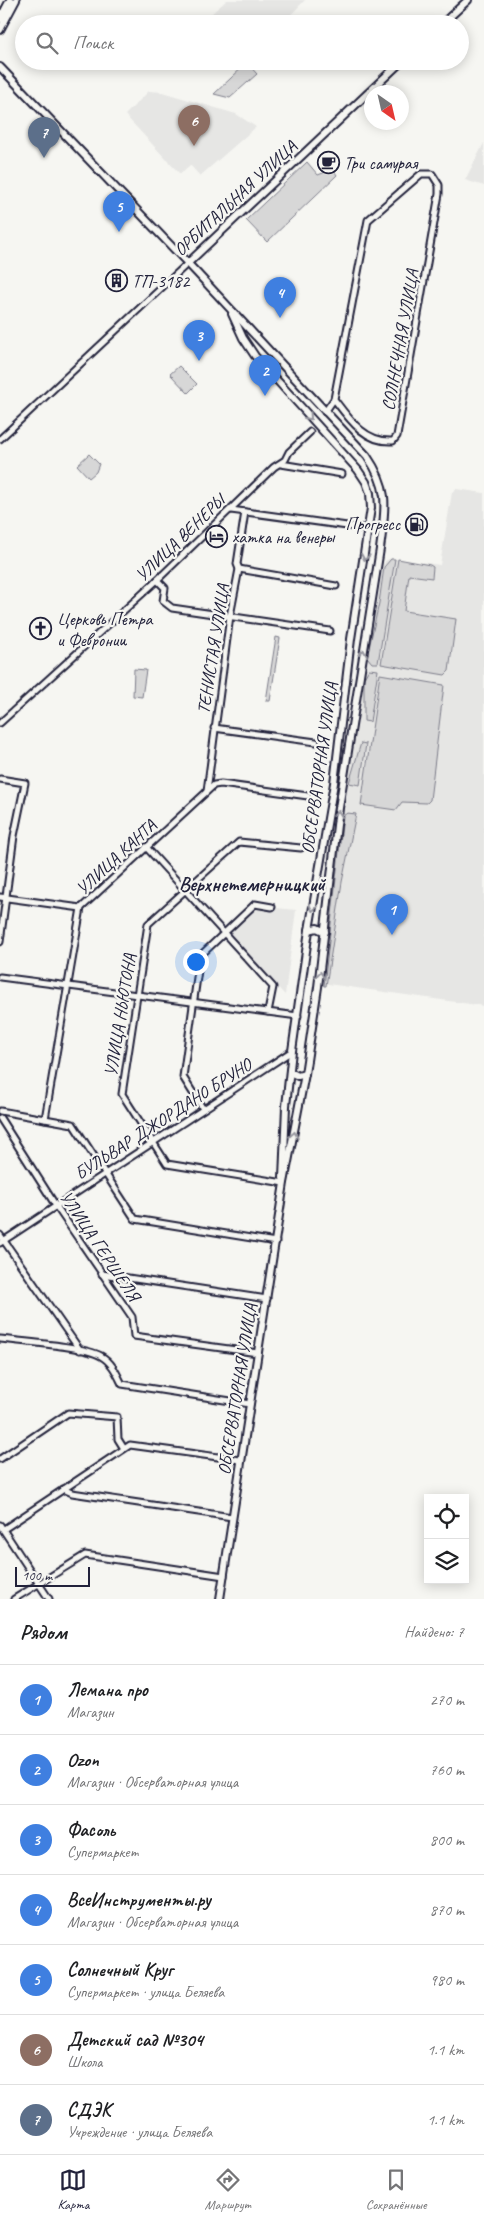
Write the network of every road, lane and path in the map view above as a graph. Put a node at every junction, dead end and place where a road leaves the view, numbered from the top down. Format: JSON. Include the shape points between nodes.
{"nodes":[{"id":1,"x":10,"y":0,"type":"edge"},
{"id":2,"x":16,"y":0,"type":"edge"},
{"id":3,"x":468,"y":0,"type":"edge"},
{"id":4,"x":452,"y":15,"type":"edge"},
{"id":5,"x":0,"y":20,"type":"edge"},
{"id":6,"x":0,"y":30,"type":"edge"},
{"id":7,"x":0,"y":67,"type":"edge"},
{"id":8,"x":392,"y":70,"type":"edge"},
{"id":9,"x":187,"y":264,"type":"junction"},
{"id":10,"x":229,"y":308,"type":"junction"},
{"id":11,"x":306,"y":390,"type":"junction"},
{"id":12,"x":288,"y":394,"type":"junction"},
{"id":13,"x":334,"y":400,"type":"junction"},
{"id":14,"x":325,"y":412,"type":"junction"},
{"id":15,"x":310,"y":432,"type":"dead end"},
{"id":16,"x":0,"y":439,"type":"edge"},
{"id":17,"x":281,"y":464,"type":"junction"},
{"id":18,"x":342,"y":474,"type":"dead end"},
{"id":19,"x":231,"y":510,"type":"junction"},
{"id":20,"x":245,"y":512,"type":"junction"},
{"id":21,"x":369,"y":529,"type":"junction"},
{"id":22,"x":239,"y":569,"type":"junction"},
{"id":23,"x":157,"y":580,"type":"junction"},
{"id":24,"x":336,"y":586,"type":"dead end"},
{"id":25,"x":356,"y":609,"type":"junction"},
{"id":26,"x":230,"y":616,"type":"junction"},
{"id":27,"x":368,"y":621,"type":"junction"},
{"id":28,"x":330,"y":631,"type":"dead end"},
{"id":29,"x":0,"y":723,"type":"edge"},
{"id":30,"x":214,"y":728,"type":"junction"},
{"id":31,"x":316,"y":742,"type":"dead end"},
{"id":32,"x":0,"y":779,"type":"edge"},
{"id":33,"x":207,"y":791,"type":"junction"},
{"id":34,"x":308,"y":796,"type":"dead end"},
{"id":35,"x":146,"y":847,"type":"junction"},
{"id":36,"x":301,"y":848,"type":"dead end"},
{"id":37,"x":186,"y":890,"type":"junction"},
{"id":38,"x":3,"y":898,"type":"edge"},
{"id":39,"x":272,"y":907,"type":"dead end"},
{"id":40,"x":81,"y":908,"type":"junction"},
{"id":41,"x":309,"y":930,"type":"junction"},
{"id":42,"x":325,"y":932,"type":"junction"},
{"id":43,"x":226,"y":933,"type":"junction"},
{"id":44,"x":0,"y":942,"type":"edge"},
{"id":45,"x":0,"y":977,"type":"edge"},
{"id":46,"x":68,"y":986,"type":"junction"},
{"id":47,"x":138,"y":995,"type":"junction"},
{"id":48,"x":194,"y":1002,"type":"junction"},
{"id":49,"x":268,"y":1012,"type":"junction"},
{"id":50,"x":298,"y":1016,"type":"junction"},
{"id":51,"x":292,"y":1051,"type":"junction"},
{"id":52,"x":290,"y":1072,"type":"junction"},
{"id":53,"x":305,"y":1074,"type":"junction"},
{"id":54,"x":203,"y":1109,"type":"junction"},
{"id":55,"x":0,"y":1111,"type":"edge"},
{"id":56,"x":0,"y":1118,"type":"edge"},
{"id":57,"x":44,"y":1119,"type":"junction"},
{"id":58,"x":152,"y":1143,"type":"junction"},
{"id":59,"x":104,"y":1174,"type":"junction"},
{"id":60,"x":284,"y":1183,"type":"junction"},
{"id":61,"x":56,"y":1206,"type":"junction"},
{"id":62,"x":1,"y":1239,"type":"edge"},
{"id":63,"x":276,"y":1242,"type":"junction"},
{"id":64,"x":102,"y":1274,"type":"junction"},
{"id":65,"x":267,"y":1299,"type":"junction"},
{"id":66,"x":0,"y":1339,"type":"edge"},
{"id":67,"x":80,"y":1350,"type":"junction"},
{"id":68,"x":258,"y":1353,"type":"junction"},
{"id":69,"x":250,"y":1404,"type":"junction"},
{"id":70,"x":124,"y":1447,"type":"junction"},
{"id":71,"x":0,"y":1460,"type":"edge"},
{"id":72,"x":240,"y":1460,"type":"junction"},
{"id":73,"x":63,"y":1489,"type":"junction"},
{"id":74,"x":232,"y":1517,"type":"junction"},
{"id":75,"x":2,"y":1527,"type":"edge"},
{"id":76,"x":224,"y":1576,"type":"junction"},
{"id":77,"x":39,"y":1582,"type":"junction"},
{"id":78,"x":14,"y":1599,"type":"edge"},
{"id":79,"x":49,"y":1599,"type":"edge"},
{"id":80,"x":220,"y":1599,"type":"edge"}],
"edges":[{"from":1,"to":5,"type":"main road"},
{"from":2,"to":6,"type":"main road"},
{"from":3,"to":4,"type":"main road"},
{"from":7,"to":9,"type":"main road","name":"ОБСЕРВАТОРНАЯ УЛИЦА"},
{"from":8,"to":9,"type":"main road","name":"ОРБИТАЛЬНАЯ УЛИЦА"},
{"from":9,"to":10,"type":"main road","name":"ОБСЕРВАТОРНАЯ УЛИЦА"},
{"from":9,"to":16,"type":"street","name":"ОРБИТАЛЬНАЯ УЛИЦА"},
{"from":10,"to":11,"type":"main road","name":"ОБСЕРВАТОРНАЯ УЛИЦА"},
{"from":10,"to":12,"type":"main road","name":"ОБСЕРВАТОРНАЯ УЛИЦА","via":[[243,338]]},
{"from":11,"to":12,"type":"main road","via":[[296,388]]},
{"from":11,"to":14,"type":"main road","name":"ОБСЕРВАТОРНАЯ УЛИЦА"},
{"from":12,"to":21,"type":"main road","name":"ОБСЕРВАТОРНАЯ УЛИЦА","one_way":true,"via":[[366,482],[371,500]]},
{"from":13,"to":13,"type":"street","name":"СОЛНЕЧНАЯ УЛИЦА","via":[[368,220],[421,174],[436,177],[439,194],[397,436],[386,442],[360,432]]},
{"from":13,"to":14,"type":"street"},
{"from":14,"to":27,"type":"main road","name":"ОБСЕРВАТОРНАЯ УЛИЦА","via":[[367,456],[384,487],[385,511]]},
{"from":15,"to":17,"type":"street","name":"УЛИЦА ВЕНЕРЫ"},
{"from":17,"to":18,"type":"street"},
{"from":17,"to":19,"type":"street","name":"УЛИЦА ВЕНЕРЫ","via":[[274,467]]},
{"from":19,"to":20,"type":"street"},
{"from":19,"to":23,"type":"street","name":"УЛИЦА ВЕНЕРЫ"},
{"from":20,"to":21,"type":"street"},
{"from":20,"to":22,"type":"street","name":"ТЕНИСТАЯ УЛИЦА"},
{"from":21,"to":25,"type":"main road","name":"ОБСЕРВАТОРНАЯ УЛИЦА","one_way":true},
{"from":22,"to":24,"type":"street"},
{"from":22,"to":26,"type":"street","name":"ТЕНИСТАЯ УЛИЦА"},
{"from":23,"to":26,"type":"street","via":[[164,588],[163,600],[172,608]]},
{"from":23,"to":29,"type":"street","name":"УЛИЦА ВЕНЕРЫ"},
{"from":25,"to":27,"type":"main road","via":[[361,619]]},
{"from":25,"to":41,"type":"main road","name":"ОБСЕРВАТОРНАЯ УЛИЦА","one_way":true,"via":[[331,800]]},
{"from":26,"to":28,"type":"street"},
{"from":26,"to":30,"type":"street","name":"ТЕНИСТАЯ УЛИЦА"},
{"from":42,"to":27,"type":"main road","name":"ОБСЕРВАТОРНАЯ УЛИЦА","one_way":true,"via":[[339,808]]},
{"from":30,"to":31,"type":"street"},
{"from":30,"to":33,"type":"street","name":"ТЕНИСТАЯ УЛИЦА"},
{"from":32,"to":38,"type":"street","via":[[25,783]]},
{"from":33,"to":34,"type":"street","name":"УЛИЦА КАНТА","via":[[220,784]]},
{"from":33,"to":35,"type":"street","name":"УЛИЦА КАНТА"},
{"from":35,"to":37,"type":"street"},
{"from":35,"to":40,"type":"street","name":"УЛИЦА КАНТА"},
{"from":36,"to":37,"type":"street","name":"УЛИЦА НЬЮТОНА","via":[[239,842]]},
{"from":37,"to":43,"type":"street"},
{"from":37,"to":47,"type":"street","name":"УЛИЦА НЬЮТОНА","via":[[148,924]]},
{"from":38,"to":40,"type":"street"},
{"from":38,"to":44,"type":"street"},
{"from":39,"to":43,"type":"street","via":[[256,904]]},
{"from":40,"to":46,"type":"street","name":"УЛИЦА КАНТА"},
{"from":41,"to":42,"type":"main road","via":[[317,928]]},
{"from":41,"to":50,"type":"main road","name":"ОБСЕРВАТОРНАЯ УЛИЦА"},
{"from":53,"to":42,"type":"main road","name":"ОБСЕРВАТОРНАЯ УЛИЦА","one_way":true},
{"from":43,"to":48,"type":"street","via":[[200,956]]},
{"from":43,"to":49,"type":"street","via":[[273,986]]},
{"from":45,"to":46,"type":"street"},
{"from":46,"to":47,"type":"street"},
{"from":46,"to":57,"type":"street","name":"УЛИЦА КАНТА"},
{"from":47,"to":48,"type":"street"},
{"from":47,"to":58,"type":"street","name":"УЛИЦА НЬЮТОНА","via":[[122,1094]]},
{"from":48,"to":49,"type":"street"},
{"from":48,"to":54,"type":"street","via":[[184,1077]]},
{"from":49,"to":50,"type":"street"},
{"from":50,"to":51,"type":"main road","name":"ОБСЕРВАТОРНАЯ УЛИЦА"},
{"from":51,"to":52,"type":"main road","name":"ОБСЕРВАТОРНАЯ УЛИЦА"},
{"from":51,"to":54,"type":"street","name":"БУЛЬВАР ДЖОРДАНО БРУНО"},
{"from":52,"to":53,"type":"main road","via":[[298,1076]]},
{"from":52,"to":60,"type":"main road","name":"ОБСЕРВАТОРНАЯ УЛИЦА"},
{"from":60,"to":53,"type":"main road","name":"ОБСЕРВАТОРНАЯ УЛИЦА","one_way":true},
{"from":54,"to":58,"type":"street","name":"БУЛЬВАР ДЖОРДАНО БРУНО"},
{"from":55,"to":57,"type":"street"},
{"from":56,"to":61,"type":"street","name":"УЛИЦА ГЕРШЕЛЯ"},
{"from":57,"to":59,"type":"street","via":[[73,1124]]},
{"from":58,"to":59,"type":"street","name":"БУЛЬВАР ДЖОРДАНО БРУНО"},
{"from":58,"to":60,"type":"street","name":"УЛИЦА НЬЮТОНА","via":[[167,1164]]},
{"from":59,"to":61,"type":"street","name":"БУЛЬВАР ДЖОРДАНО БРУНО"},
{"from":59,"to":63,"type":"street","via":[[135,1219]]},
{"from":60,"to":63,"type":"main road","name":"ОБСЕРВАТОРНАЯ УЛИЦА"},
{"from":61,"to":62,"type":"street","name":"БУЛЬВАР ДЖОРДАНО БРУНО"},
{"from":61,"to":64,"type":"street","name":"УЛИЦА ГЕРШЕЛЯ"},
{"from":62,"to":67,"type":"street"},
{"from":63,"to":65,"type":"main road","name":"ОБСЕРВАТОРНАЯ УЛИЦА"},
{"from":64,"to":65,"type":"street"},
{"from":64,"to":68,"type":"street","name":"УЛИЦА ГЕРШЕЛЯ","via":[[132,1317],[134,1336]]},
{"from":65,"to":68,"type":"main road","name":"ОБСЕРВАТОРНАЯ УЛИЦА"},
{"from":66,"to":67,"type":"street"},
{"from":67,"to":69,"type":"street","via":[[101,1356],[114,1369],[122,1384]]},
{"from":68,"to":69,"type":"main road","name":"ОБСЕРВАТОРНАЯ УЛИЦА"},
{"from":69,"to":72,"type":"main road","name":"ОБСЕРВАТОРНАЯ УЛИЦА"},
{"from":70,"to":71,"type":"street","via":[[118,1439],[117,1417],[68,1413]]},
{"from":70,"to":72,"type":"street","via":[[130,1445]]},
{"from":70,"to":73,"type":"street"},
{"from":72,"to":74,"type":"main road","name":"ОБСЕРВАТОРНАЯ УЛИЦА"},
{"from":73,"to":74,"type":"street"},
{"from":73,"to":75,"type":"street"},
{"from":74,"to":76,"type":"main road","name":"ОБСЕРВАТОРНАЯ УЛИЦА"},
{"from":75,"to":77,"type":"street"},
{"from":76,"to":77,"type":"street","via":[[85,1555]]},
{"from":76,"to":80,"type":"main road","name":"ОБСЕРВАТОРНАЯ УЛИЦА"},
{"from":77,"to":78,"type":"street"},
{"from":77,"to":79,"type":"street"}]}
